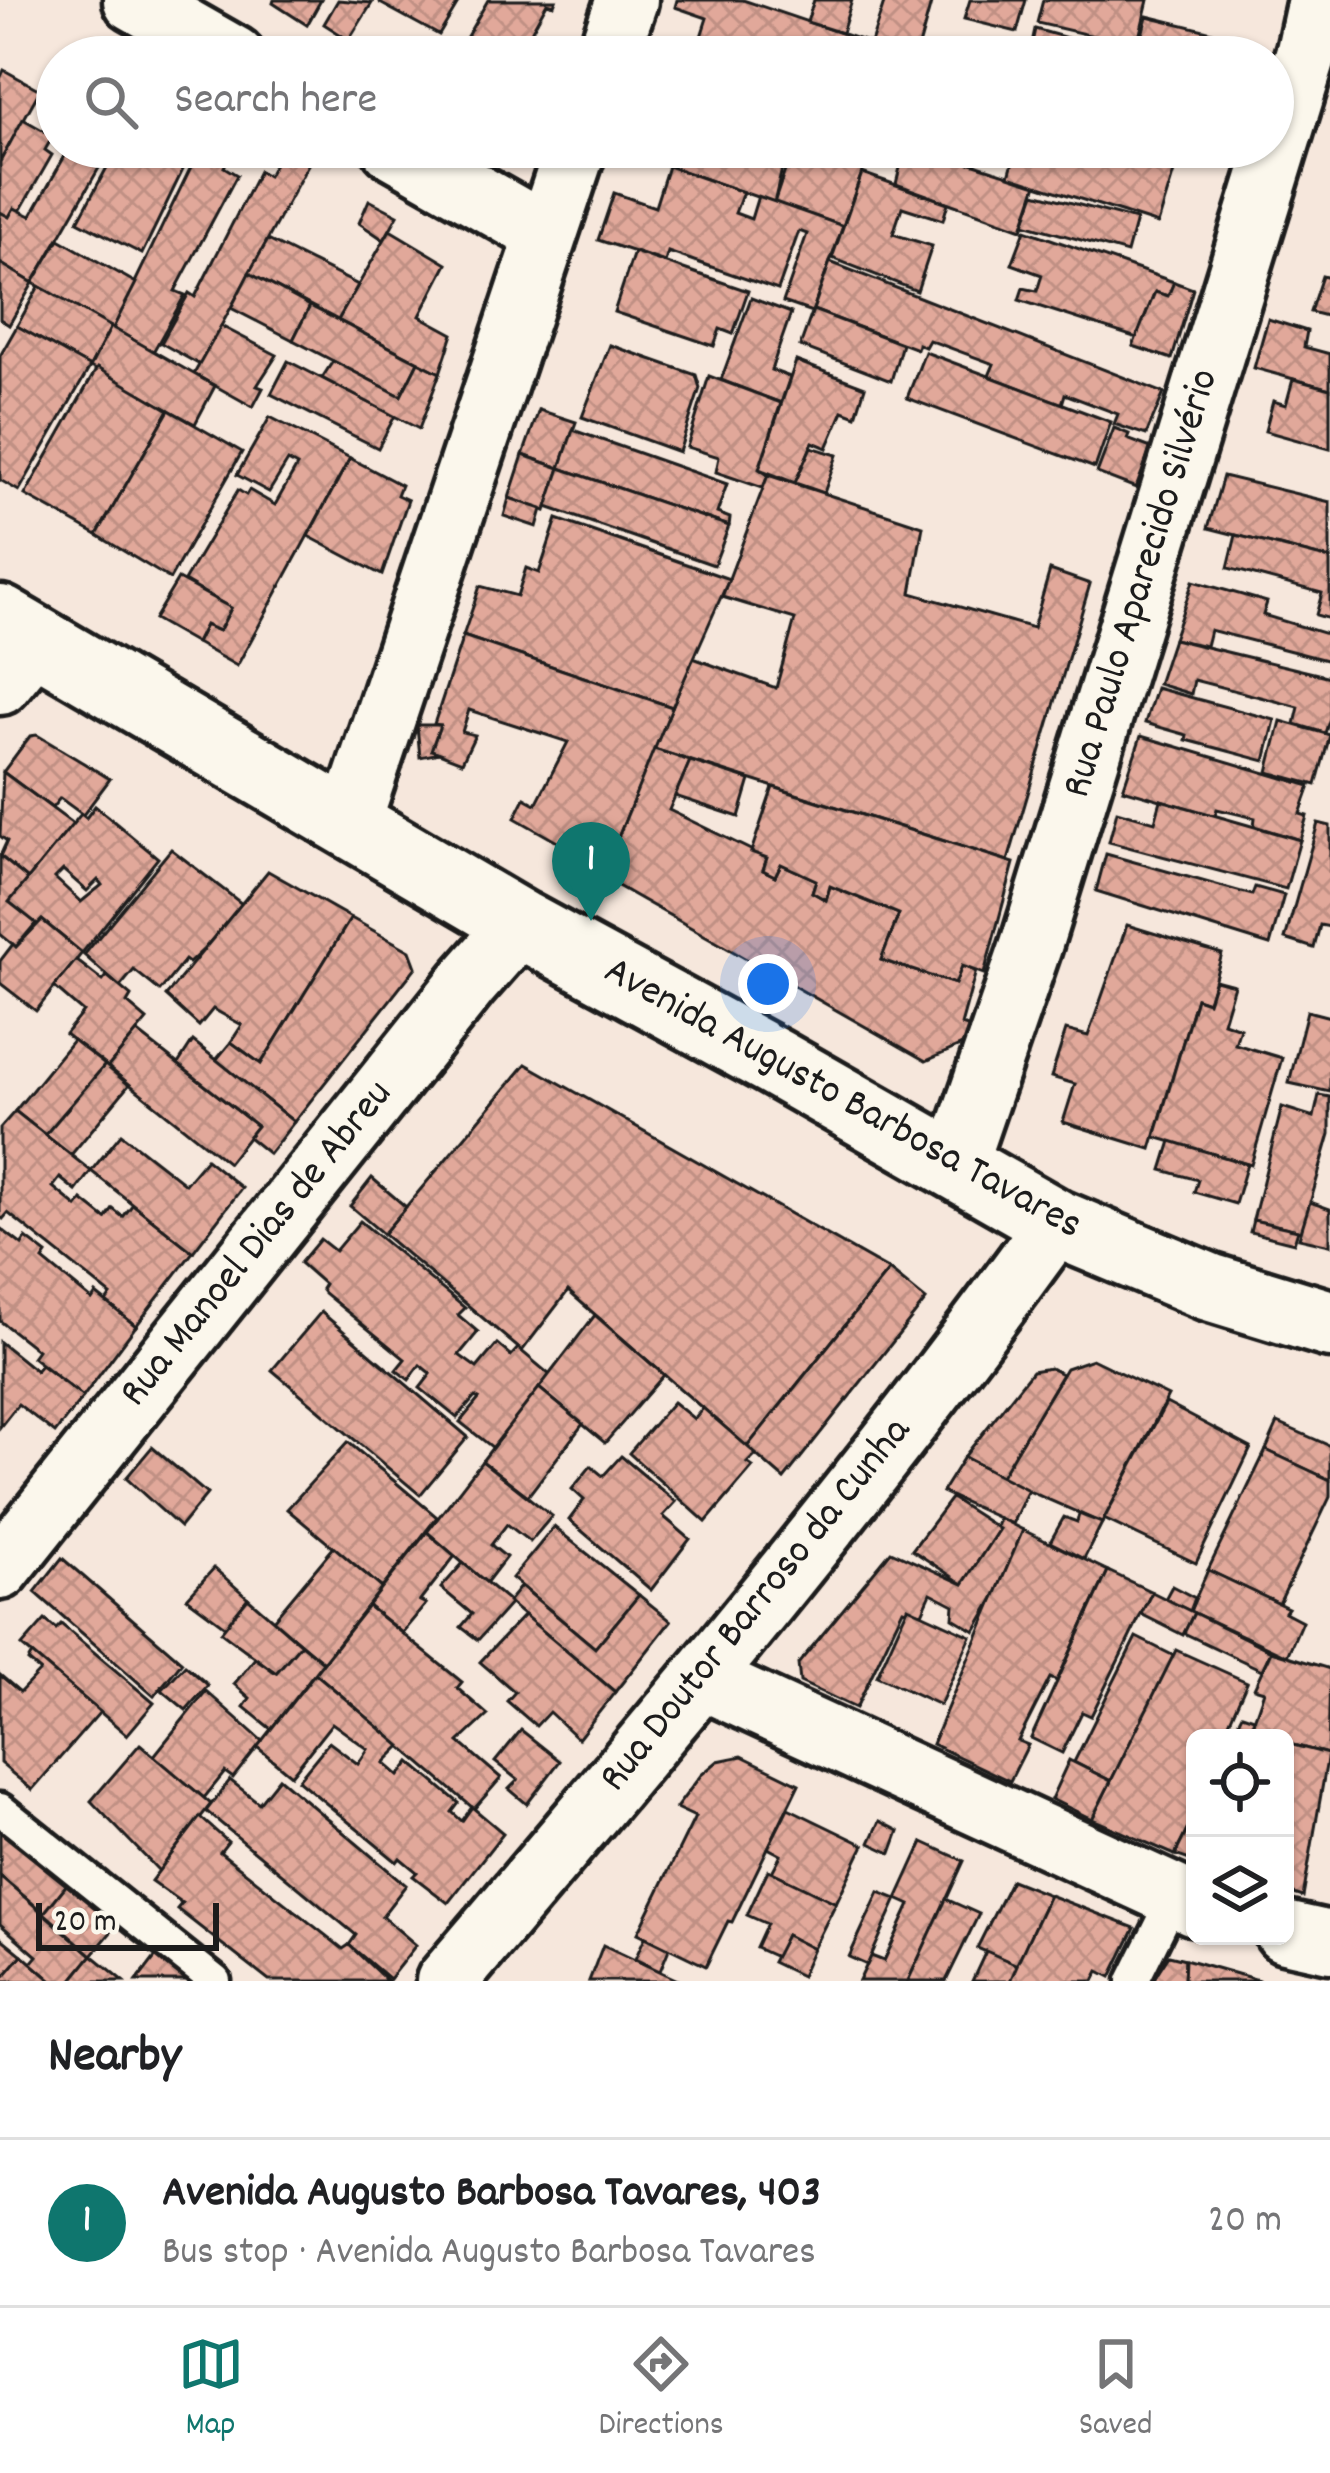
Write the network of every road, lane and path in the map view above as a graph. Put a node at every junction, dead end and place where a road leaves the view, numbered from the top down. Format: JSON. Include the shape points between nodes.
{"nodes":[{"id":1,"x":134,"y":0,"type":"edge"},
{"id":2,"x":627,"y":0,"type":"edge"},
{"id":3,"x":1318,"y":0,"type":"edge"},
{"id":4,"x":197,"y":36,"type":"edge"},
{"id":5,"x":614,"y":36,"type":"edge"},
{"id":6,"x":1294,"y":93,"type":"edge"},
{"id":7,"x":429,"y":168,"type":"edge"},
{"id":8,"x":568,"y":168,"type":"edge"},
{"id":9,"x":1271,"y":168,"type":"edge"},
{"id":10,"x":545,"y":233,"type":"junction"},
{"id":11,"x":12,"y":647,"type":"edge"},
{"id":12,"x":350,"y":822,"type":"junction"},
{"id":13,"x":520,"y":924,"type":"junction"},
{"id":14,"x":956,"y":1164,"type":"junction"},
{"id":15,"x":1056,"y":1223,"type":"junction"},
{"id":16,"x":1330,"y":1324,"type":"edge"},
{"id":17,"x":0,"y":1569,"type":"edge"},
{"id":18,"x":704,"y":1678,"type":"junction"},
{"id":19,"x":0,"y":1809,"type":"edge"},
{"id":20,"x":1184,"y":1902,"type":"edge"},
{"id":21,"x":1294,"y":1934,"type":"edge"},
{"id":22,"x":1330,"y":1942,"type":"edge"},
{"id":23,"x":215,"y":1981,"type":"edge"},
{"id":24,"x":447,"y":1981,"type":"edge"},
{"id":25,"x":1132,"y":1981,"type":"edge"}],
"edges":[{"from":1,"to":4,"type":"street"},
{"from":2,"to":5,"type":"street"},
{"from":3,"to":6,"type":"street","name":"Rua Paulo Aparecido Silvério"},
{"from":7,"to":10,"type":"street"},
{"from":8,"to":10,"type":"street"},
{"from":9,"to":14,"type":"street","name":"Rua Paulo Aparecido Silvério"},
{"from":10,"to":12,"type":"street"},
{"from":11,"to":12,"type":"street","name":"Avenida Augusto Barbosa Tavares"},
{"from":12,"to":13,"type":"street","name":"Avenida Augusto Barbosa Tavares"},
{"from":13,"to":14,"type":"street","name":"Avenida Augusto Barbosa Tavares"},
{"from":13,"to":17,"type":"street","name":"Rua Manoel Dias de Abreu"},
{"from":14,"to":15,"type":"street","name":"Avenida Augusto Barbosa Tavares"},
{"from":15,"to":16,"type":"street","name":"Avenida Augusto Barbosa Tavares","via":[[1209,1287]]},
{"from":15,"to":18,"type":"street","name":"Rua Doutor Barroso da Cunha"},
{"from":18,"to":20,"type":"street"},
{"from":18,"to":24,"type":"street","name":"Rua Doutor Barroso da Cunha"},
{"from":19,"to":23,"type":"lane"},
{"from":20,"to":25,"type":"lane"},
{"from":21,"to":22,"type":"street"}]}
